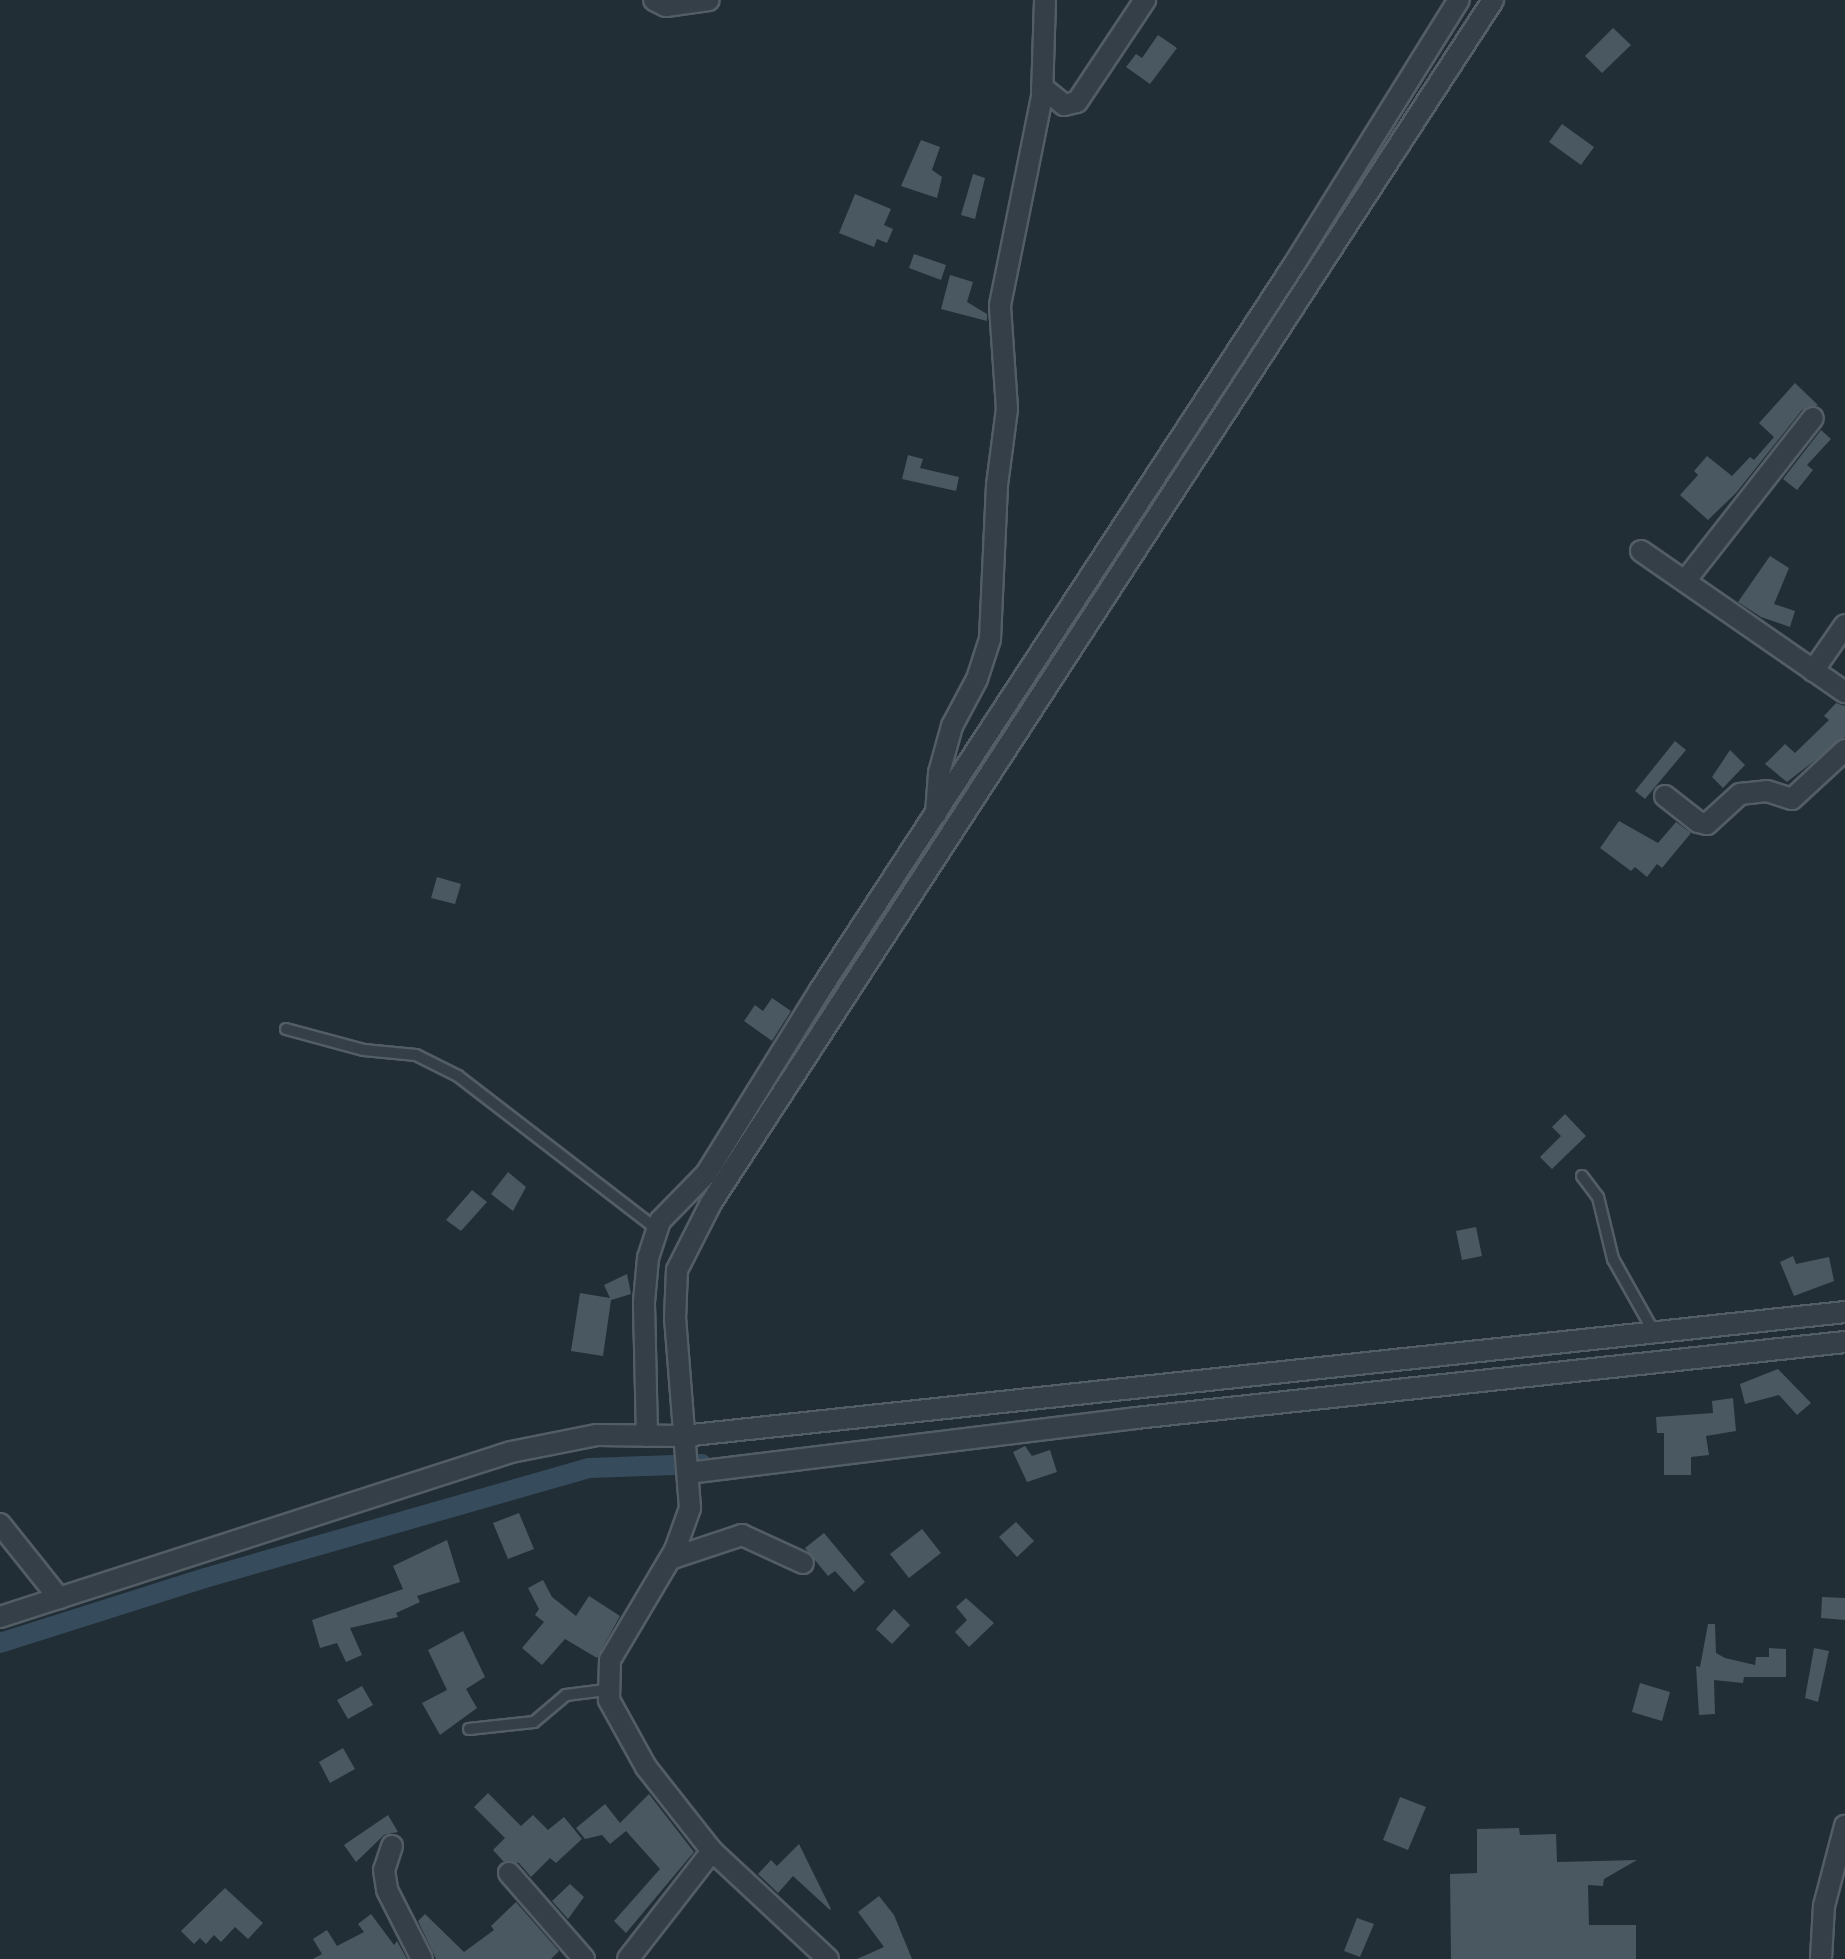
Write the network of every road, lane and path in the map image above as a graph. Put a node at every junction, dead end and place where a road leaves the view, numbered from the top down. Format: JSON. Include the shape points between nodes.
{"nodes":[{"id":1,"x":654,"y":0,"type":"edge"},
{"id":2,"x":709,"y":0,"type":"edge"},
{"id":3,"x":1046,"y":0,"type":"edge"},
{"id":4,"x":1145,"y":0,"type":"edge"},
{"id":5,"x":1459,"y":0,"type":"edge"},
{"id":6,"x":1493,"y":0,"type":"edge"},
{"id":7,"x":1042,"y":87,"type":"junction"},
{"id":8,"x":1813,"y":418,"type":"dead end"},
{"id":9,"x":1641,"y":551,"type":"dead end"},
{"id":10,"x":1685,"y":581,"type":"junction"},
{"id":11,"x":1845,"y":625,"type":"edge"},
{"id":12,"x":1813,"y":670,"type":"junction"},
{"id":13,"x":1845,"y":692,"type":"edge"},
{"id":14,"x":1845,"y":750,"type":"edge"},
{"id":15,"x":1664,"y":796,"type":"dead end"},
{"id":16,"x":936,"y":814,"type":"junction"},
{"id":17,"x":286,"y":1028,"type":"dead end"},
{"id":18,"x":1582,"y":1176,"type":"dead end"},
{"id":19,"x":657,"y":1229,"type":"junction"},
{"id":20,"x":1845,"y":1312,"type":"edge"},
{"id":21,"x":1654,"y":1333,"type":"junction"},
{"id":22,"x":1845,"y":1342,"type":"edge"},
{"id":23,"x":646,"y":1436,"type":"junction"},
{"id":24,"x":685,"y":1453,"type":"junction"},
{"id":25,"x":0,"y":1524,"type":"edge"},
{"id":26,"x":670,"y":1559,"type":"junction"},
{"id":27,"x":803,"y":1562,"type":"dead end"},
{"id":28,"x":60,"y":1598,"type":"junction"},
{"id":29,"x":0,"y":1617,"type":"edge"},
{"id":30,"x":606,"y":1690,"type":"junction"},
{"id":31,"x":468,"y":1729,"type":"dead end"},
{"id":32,"x":1845,"y":1826,"type":"edge"},
{"id":33,"x":392,"y":1846,"type":"dead end"},
{"id":34,"x":712,"y":1852,"type":"junction"},
{"id":35,"x":510,"y":1872,"type":"dead end"},
{"id":36,"x":422,"y":1959,"type":"edge"},
{"id":37,"x":584,"y":1959,"type":"edge"},
{"id":38,"x":628,"y":1959,"type":"edge"},
{"id":39,"x":828,"y":1959,"type":"edge"},
{"id":40,"x":1820,"y":1959,"type":"edge"}],
"edges":[{"from":1,"to":2,"type":"street","via":[[666,6]]},
{"from":3,"to":7,"type":"street"},
{"from":4,"to":7,"type":"street","via":[[1077,102],[1064,105]]},
{"from":5,"to":16,"type":"street"},
{"from":6,"to":24,"type":"street","via":[[690,1236],[678,1270],[675,1319]]},
{"from":7,"to":16,"type":"street","via":[[1000,305],[1007,409],[996,485],[990,639],[952,726]]},
{"from":8,"to":10,"type":"street"},
{"from":9,"to":10,"type":"street"},
{"from":10,"to":12,"type":"street"},
{"from":11,"to":12,"type":"street"},
{"from":12,"to":13,"type":"street"},
{"from":14,"to":15,"type":"street","via":[[1800,794],[1740,794],[1707,824]]},
{"from":16,"to":19,"type":"street","via":[[706,1174]]},
{"from":17,"to":19,"type":"lane","via":[[364,1050],[416,1055],[458,1076]]},
{"from":18,"to":21,"type":"lane","via":[[1598,1196],[1614,1260]]},
{"from":19,"to":23,"type":"street","via":[[644,1302]]},
{"from":20,"to":21,"type":"street"},
{"from":21,"to":24,"type":"street"},
{"from":22,"to":24,"type":"street","via":[[1136,1418]]},
{"from":23,"to":24,"type":"street"},
{"from":23,"to":28,"type":"street","via":[[597,1436],[511,1452]]},
{"from":24,"to":26,"type":"street","via":[[690,1508]]},
{"from":25,"to":28,"type":"street"},
{"from":26,"to":27,"type":"street","via":[[742,1536]]},
{"from":26,"to":30,"type":"street","via":[[610,1660]]},
{"from":28,"to":29,"type":"street"},
{"from":30,"to":31,"type":"lane","via":[[566,1695],[534,1722]]},
{"from":30,"to":34,"type":"street","via":[[624,1733]]},
{"from":32,"to":40,"type":"street","via":[[1824,1906]]},
{"from":33,"to":36,"type":"street","via":[[384,1870],[387,1890]]},
{"from":34,"to":38,"type":"street"},
{"from":34,"to":39,"type":"street"},
{"from":35,"to":37,"type":"street"}]}
